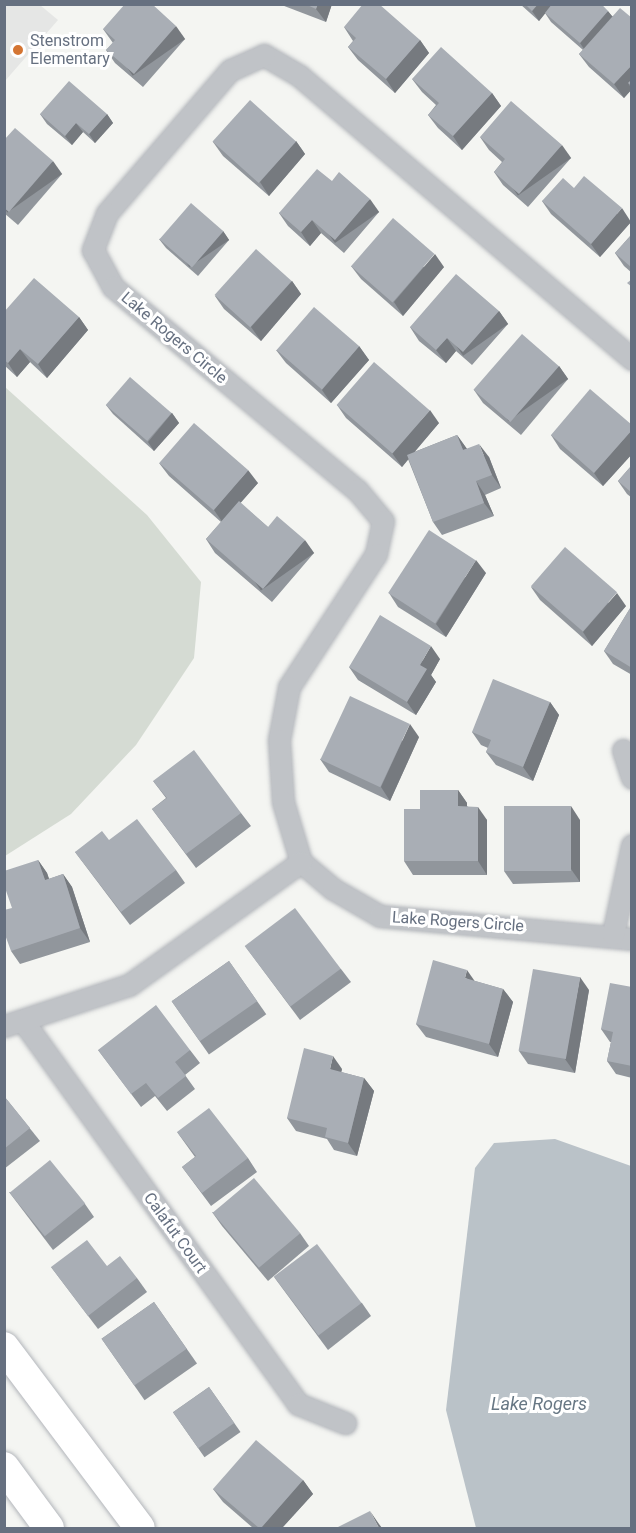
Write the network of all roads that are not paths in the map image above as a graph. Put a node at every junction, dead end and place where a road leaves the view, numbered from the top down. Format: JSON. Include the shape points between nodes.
{"nodes":[{"id":1,"x":632,"y":359,"type":"edge"},
{"id":2,"x":623,"y":750,"type":"dead end"},
{"id":3,"x":632,"y":778,"type":"edge"},
{"id":4,"x":632,"y":845,"type":"edge"},
{"id":5,"x":301,"y":862,"type":"junction"},
{"id":6,"x":622,"y":936,"type":"edge"},
{"id":7,"x":14,"y":1024,"type":"edge"},
{"id":8,"x":4,"y":1347,"type":"edge"},
{"id":9,"x":345,"y":1423,"type":"dead end"},
{"id":10,"x":4,"y":1467,"type":"edge"},
{"id":11,"x":50,"y":1528,"type":"edge"},
{"id":12,"x":140,"y":1528,"type":"edge"}],
"edges":[{"from":1,"to":5,"type":"street","name":"Lake Rogers Circle","via":[[300,76],[264,55],[230,70],[107,213],[93,249],[113,287],[357,490],[382,521],[376,555],[289,687],[279,740],[283,802]]},
{"from":2,"to":3,"type":"street"},
{"from":4,"to":6,"type":"street"},
{"from":5,"to":6,"type":"street","name":"Lake Rogers Circle","via":[[333,889],[380,916]]},
{"from":5,"to":7,"type":"street","via":[[129,985]]},
{"from":7,"to":9,"type":"street","name":"Calafut Court","via":[[298,1404]]},
{"from":8,"to":12,"type":"street"},
{"from":10,"to":11,"type":"street"}]}
